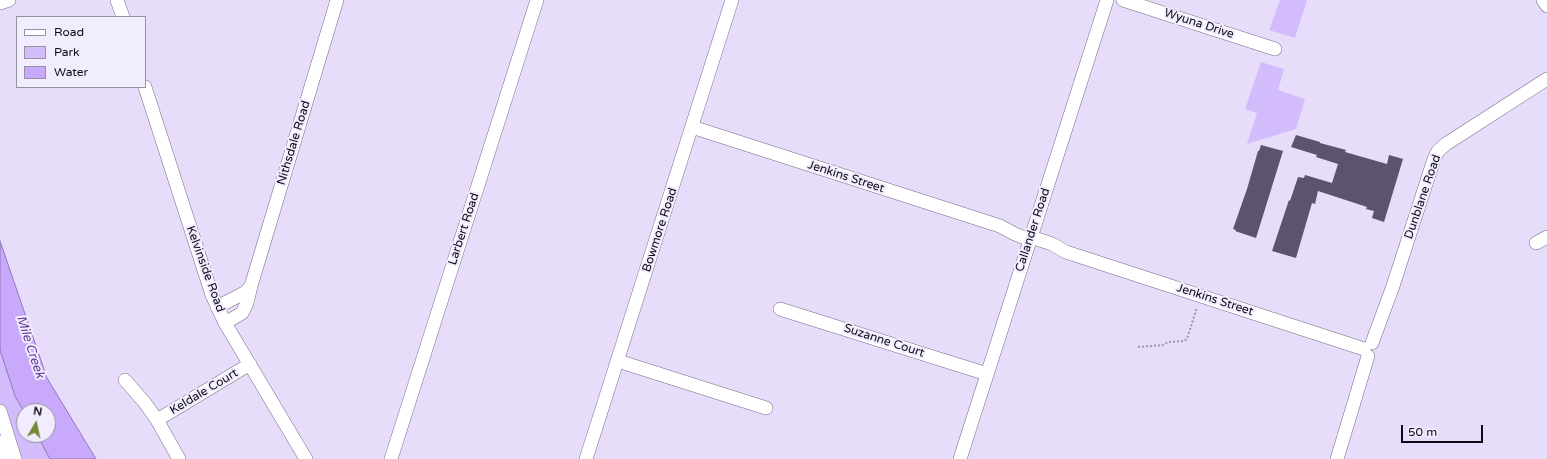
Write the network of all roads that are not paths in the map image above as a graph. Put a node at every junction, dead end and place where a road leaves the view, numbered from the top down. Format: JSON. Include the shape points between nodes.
{"nodes":[{"id":1,"x":9,"y":0,"type":"edge"},
{"id":2,"x":118,"y":0,"type":"edge"},
{"id":3,"x":337,"y":0,"type":"edge"},
{"id":4,"x":538,"y":0,"type":"edge"},
{"id":5,"x":732,"y":0,"type":"edge"},
{"id":6,"x":1107,"y":0,"type":"edge"},
{"id":7,"x":1123,"y":0,"type":"edge"},
{"id":8,"x":1543,"y":0,"type":"edge"},
{"id":9,"x":0,"y":3,"type":"edge"},
{"id":10,"x":1547,"y":6,"type":"edge"},
{"id":11,"x":123,"y":16,"type":"edge"},
{"id":12,"x":1276,"y":49,"type":"dead end"},
{"id":13,"x":1547,"y":79,"type":"edge"},
{"id":14,"x":145,"y":88,"type":"edge"},
{"id":15,"x":692,"y":127,"type":"junction"},
{"id":16,"x":1031,"y":238,"type":"junction"},
{"id":17,"x":251,"y":286,"type":"junction"},
{"id":18,"x":217,"y":307,"type":"junction"},
{"id":19,"x":780,"y":309,"type":"dead end"},
{"id":20,"x":225,"y":324,"type":"junction"},
{"id":21,"x":1368,"y":349,"type":"junction"},
{"id":22,"x":618,"y":361,"type":"junction"},
{"id":23,"x":250,"y":364,"type":"junction"},
{"id":24,"x":987,"y":374,"type":"junction"},
{"id":25,"x":125,"y":380,"type":"dead end"},
{"id":26,"x":766,"y":408,"type":"dead end"},
{"id":27,"x":0,"y":411,"type":"edge"},
{"id":28,"x":157,"y":420,"type":"junction"},
{"id":29,"x":0,"y":442,"type":"edge"},
{"id":30,"x":591,"y":458,"type":"edge"},
{"id":31,"x":5,"y":459,"type":"edge"},
{"id":32,"x":15,"y":459,"type":"edge"},
{"id":33,"x":179,"y":459,"type":"edge"},
{"id":34,"x":306,"y":459,"type":"edge"},
{"id":35,"x":391,"y":459,"type":"edge"},
{"id":36,"x":960,"y":459,"type":"edge"},
{"id":37,"x":1337,"y":459,"type":"edge"}],
"edges":[{"from":1,"to":9,"type":"street"},
{"from":2,"to":11,"type":"street"},
{"from":3,"to":17,"type":"street","name":"Nithsdale Road"},
{"from":4,"to":35,"type":"street","name":"Larbert Road"},
{"from":5,"to":15,"type":"street","name":"Bowmore Road"},
{"from":6,"to":16,"type":"street","name":"Callander Road"},
{"from":7,"to":12,"type":"street","name":"Wyuna Drive"},
{"from":8,"to":10,"type":"street"},
{"from":13,"to":21,"type":"street","name":"Dunblane Road","via":[[1438,151],[1393,286]]},
{"from":14,"to":18,"type":"street","name":"Kelvinside Road","via":[[207,283]]},
{"from":15,"to":16,"type":"street","name":"Jenkins Street","via":[[1000,226],[1013,227]]},
{"from":15,"to":22,"type":"street","name":"Bowmore Road"},
{"from":16,"to":21,"type":"street","name":"Jenkins Street","via":[[1052,250],[1066,252]]},
{"from":16,"to":24,"type":"street","name":"Callander Road"},
{"from":17,"to":18,"type":"street","via":[[246,292]]},
{"from":17,"to":20,"type":"street","name":"Nithsdale Road","via":[[245,308]]},
{"from":18,"to":20,"type":"street","name":"Kelvinside Road"},
{"from":19,"to":24,"type":"street","name":"Suzanne Court"},
{"from":20,"to":23,"type":"street","name":"Kelvinside Road"},
{"from":21,"to":37,"type":"street","name":"Dunblane Road"},
{"from":22,"to":26,"type":"street"},
{"from":22,"to":30,"type":"street","name":"Bowmore Road"},
{"from":23,"to":28,"type":"street","name":"Keldale Court"},
{"from":23,"to":34,"type":"street","name":"Kelvinside Road"},
{"from":24,"to":36,"type":"street","name":"Callander Road"},
{"from":25,"to":28,"type":"street","name":"Keldale Court"},
{"from":27,"to":32,"type":"street"},
{"from":28,"to":33,"type":"street","name":"Keldale Court"},
{"from":29,"to":31,"type":"street"}]}
